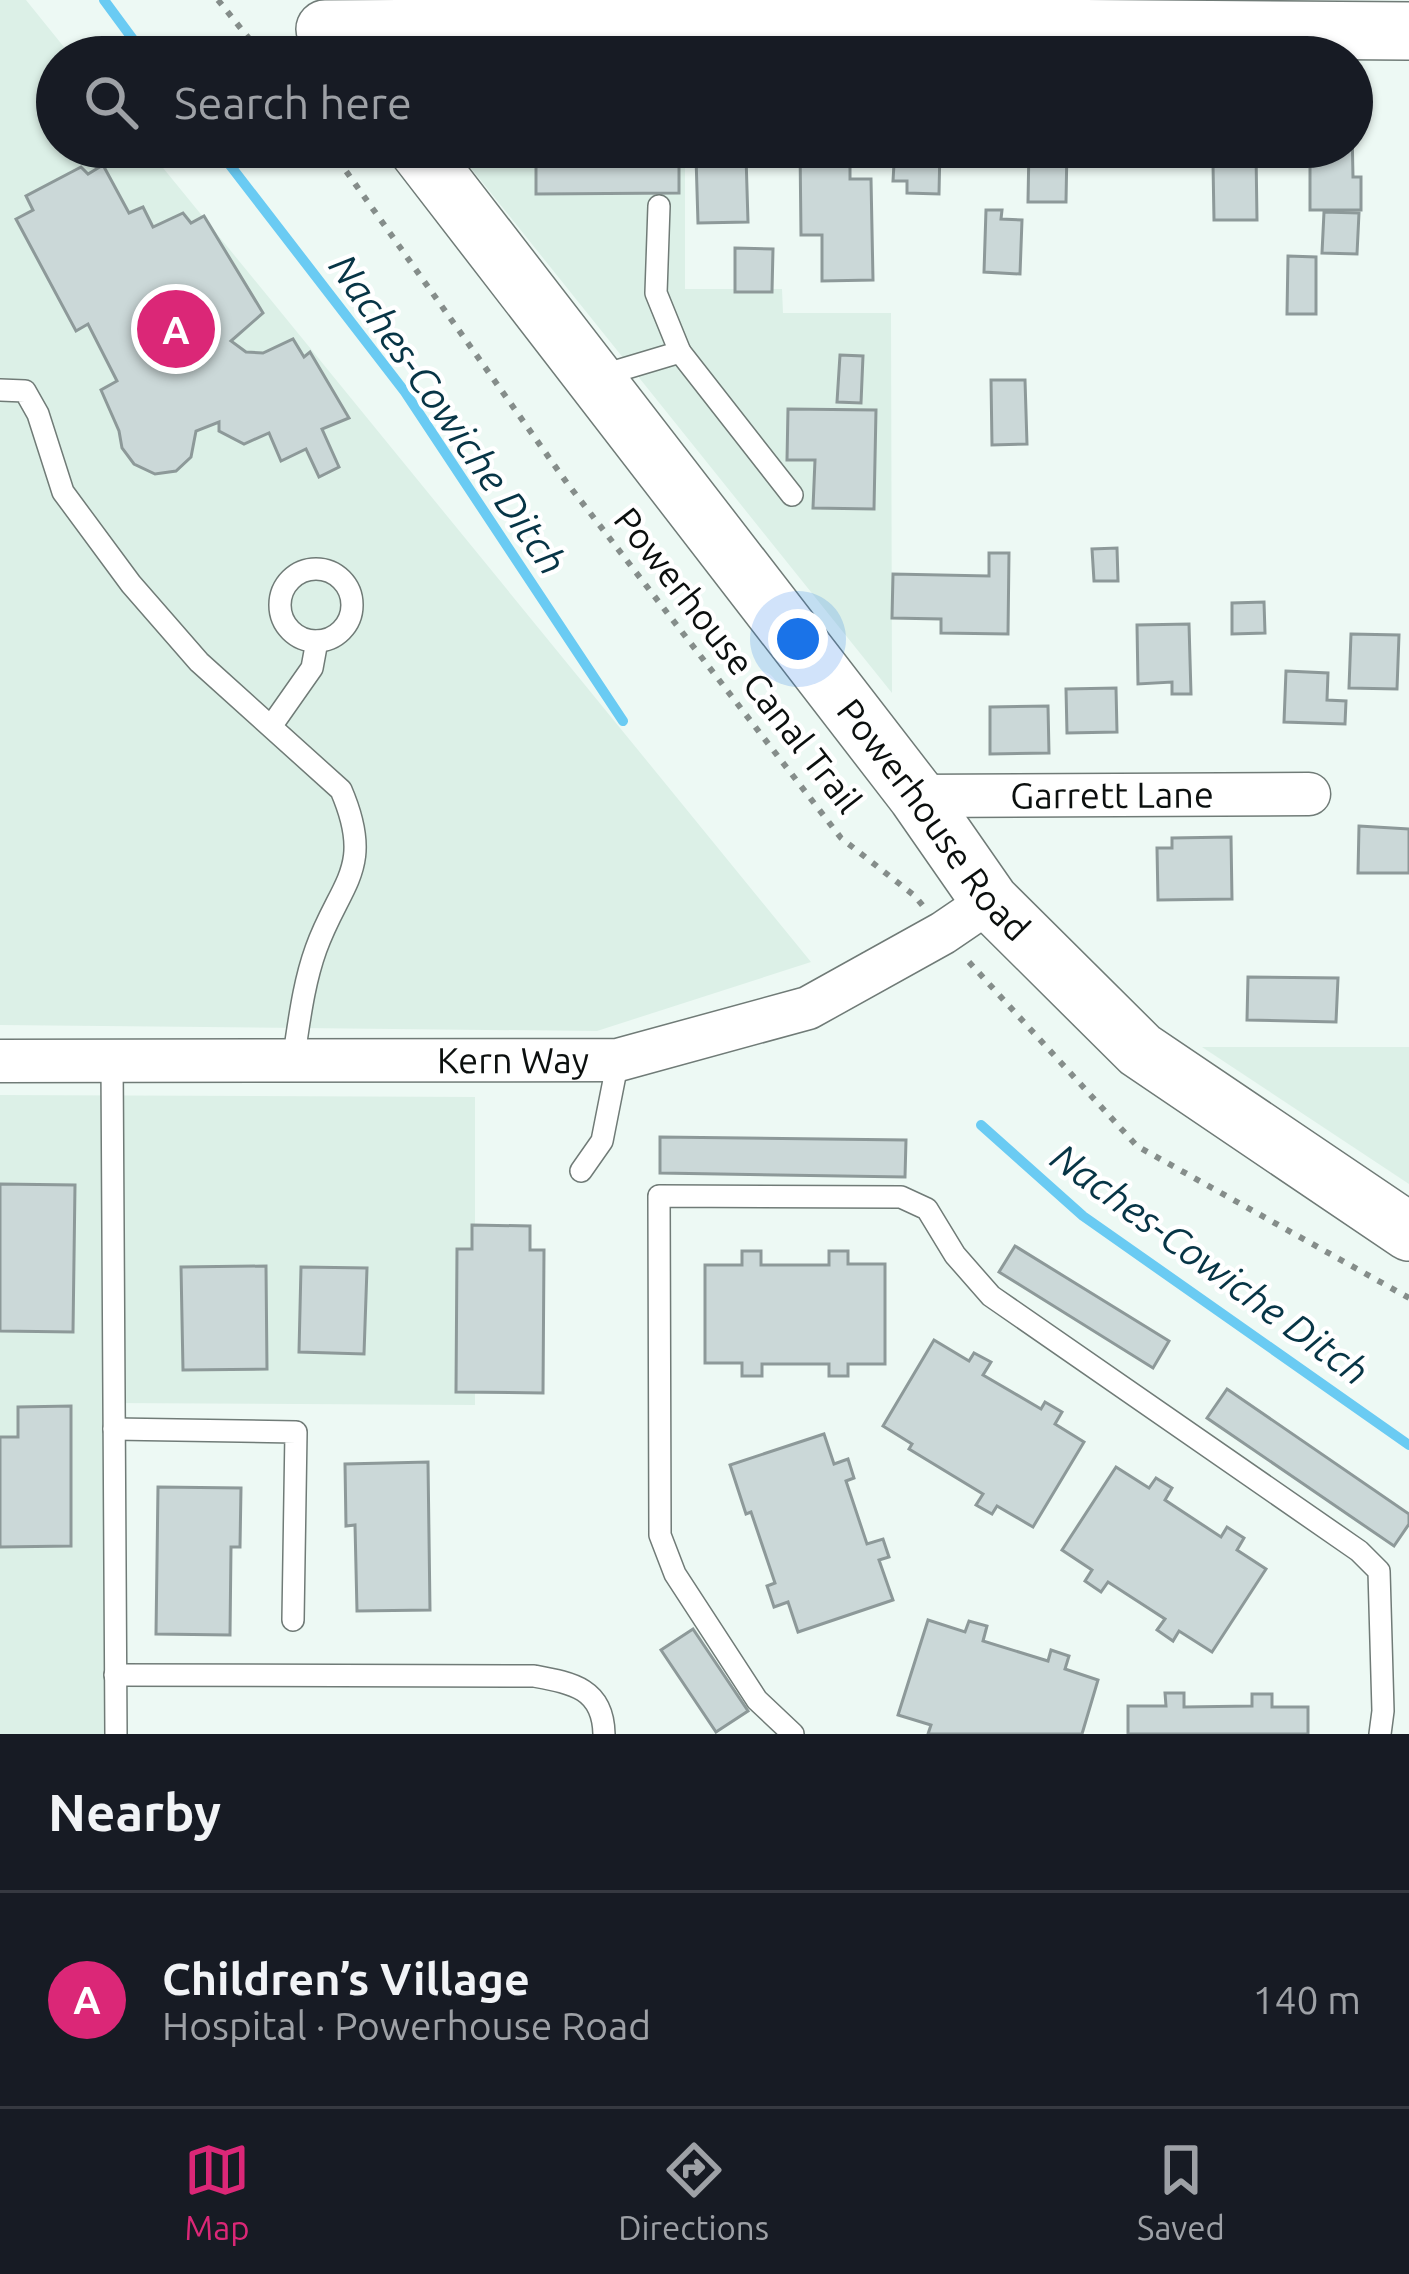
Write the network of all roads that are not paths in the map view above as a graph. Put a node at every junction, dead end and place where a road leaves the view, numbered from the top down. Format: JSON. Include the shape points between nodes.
{"nodes":[{"id":1,"x":761,"y":13,"type":"edge"},
{"id":2,"x":324,"y":29,"type":"edge"},
{"id":3,"x":1409,"y":31,"type":"edge"},
{"id":4,"x":432,"y":168,"type":"edge"},
{"id":5,"x":659,"y":206,"type":"dead end"},
{"id":6,"x":680,"y":352,"type":"junction"},
{"id":7,"x":594,"y":378,"type":"junction"},
{"id":8,"x":0,"y":390,"type":"edge"},
{"id":9,"x":792,"y":495,"type":"dead end"},
{"id":10,"x":317,"y":641,"type":"dead end"},
{"id":11,"x":272,"y":725,"type":"junction"},
{"id":12,"x":1309,"y":794,"type":"dead end"},
{"id":13,"x":917,"y":796,"type":"junction"},
{"id":14,"x":990,"y":901,"type":"junction"},
{"id":15,"x":618,"y":1060,"type":"junction"},
{"id":16,"x":0,"y":1061,"type":"edge"},
{"id":17,"x":112,"y":1061,"type":"junction"},
{"id":18,"x":293,"y":1061,"type":"junction"},
{"id":19,"x":581,"y":1171,"type":"dead end"},
{"id":20,"x":1409,"y":1232,"type":"edge"},
{"id":21,"x":114,"y":1429,"type":"junction"},
{"id":22,"x":293,"y":1620,"type":"dead end"},
{"id":23,"x":115,"y":1675,"type":"junction"},
{"id":24,"x":116,"y":1734,"type":"edge"},
{"id":25,"x":604,"y":1734,"type":"edge"},
{"id":26,"x":793,"y":1734,"type":"edge"},
{"id":27,"x":1380,"y":1734,"type":"edge"}],
"edges":[{"from":1,"to":2,"type":"street"},
{"from":1,"to":3,"type":"street"},
{"from":4,"to":7,"type":"street","name":"Powerhouse Road"},
{"from":5,"to":6,"type":"lane","via":[[656,293]]},
{"from":6,"to":7,"type":"lane"},
{"from":6,"to":9,"type":"lane"},
{"from":7,"to":13,"type":"street","name":"Powerhouse Road"},
{"from":8,"to":11,"type":"lane","via":[[25,391],[63,493],[131,584],[199,662]]},
{"from":10,"to":11,"type":"lane","via":[[312,668]]},
{"from":11,"to":18,"type":"lane","via":[[341,790],[357,843],[349,883],[306,980]]},
{"from":12,"to":13,"type":"street","name":"Garrett Lane"},
{"from":13,"to":14,"type":"street","name":"Powerhouse Road"},
{"from":14,"to":15,"type":"street","name":"Kern Way","via":[[808,1008]]},
{"from":14,"to":20,"type":"street","name":"Powerhouse Road","via":[[1140,1050]]},
{"from":15,"to":18,"type":"street","name":"Kern Way"},
{"from":15,"to":19,"type":"lane","via":[[602,1141]]},
{"from":16,"to":17,"type":"street","name":"Kern Way"},
{"from":17,"to":18,"type":"street","name":"Kern Way"},
{"from":17,"to":21,"type":"lane"},
{"from":21,"to":22,"type":"lane","via":[[296,1432]]},
{"from":21,"to":23,"type":"lane"},
{"from":23,"to":24,"type":"lane"},
{"from":23,"to":25,"type":"lane","via":[[534,1676],[576,1684],[596,1701]]},
{"from":26,"to":27,"type":"lane","via":[[757,1700],[675,1574],[660,1535],[659,1196],[901,1197],[927,1209],[991,1296],[1379,1571]]}]}
